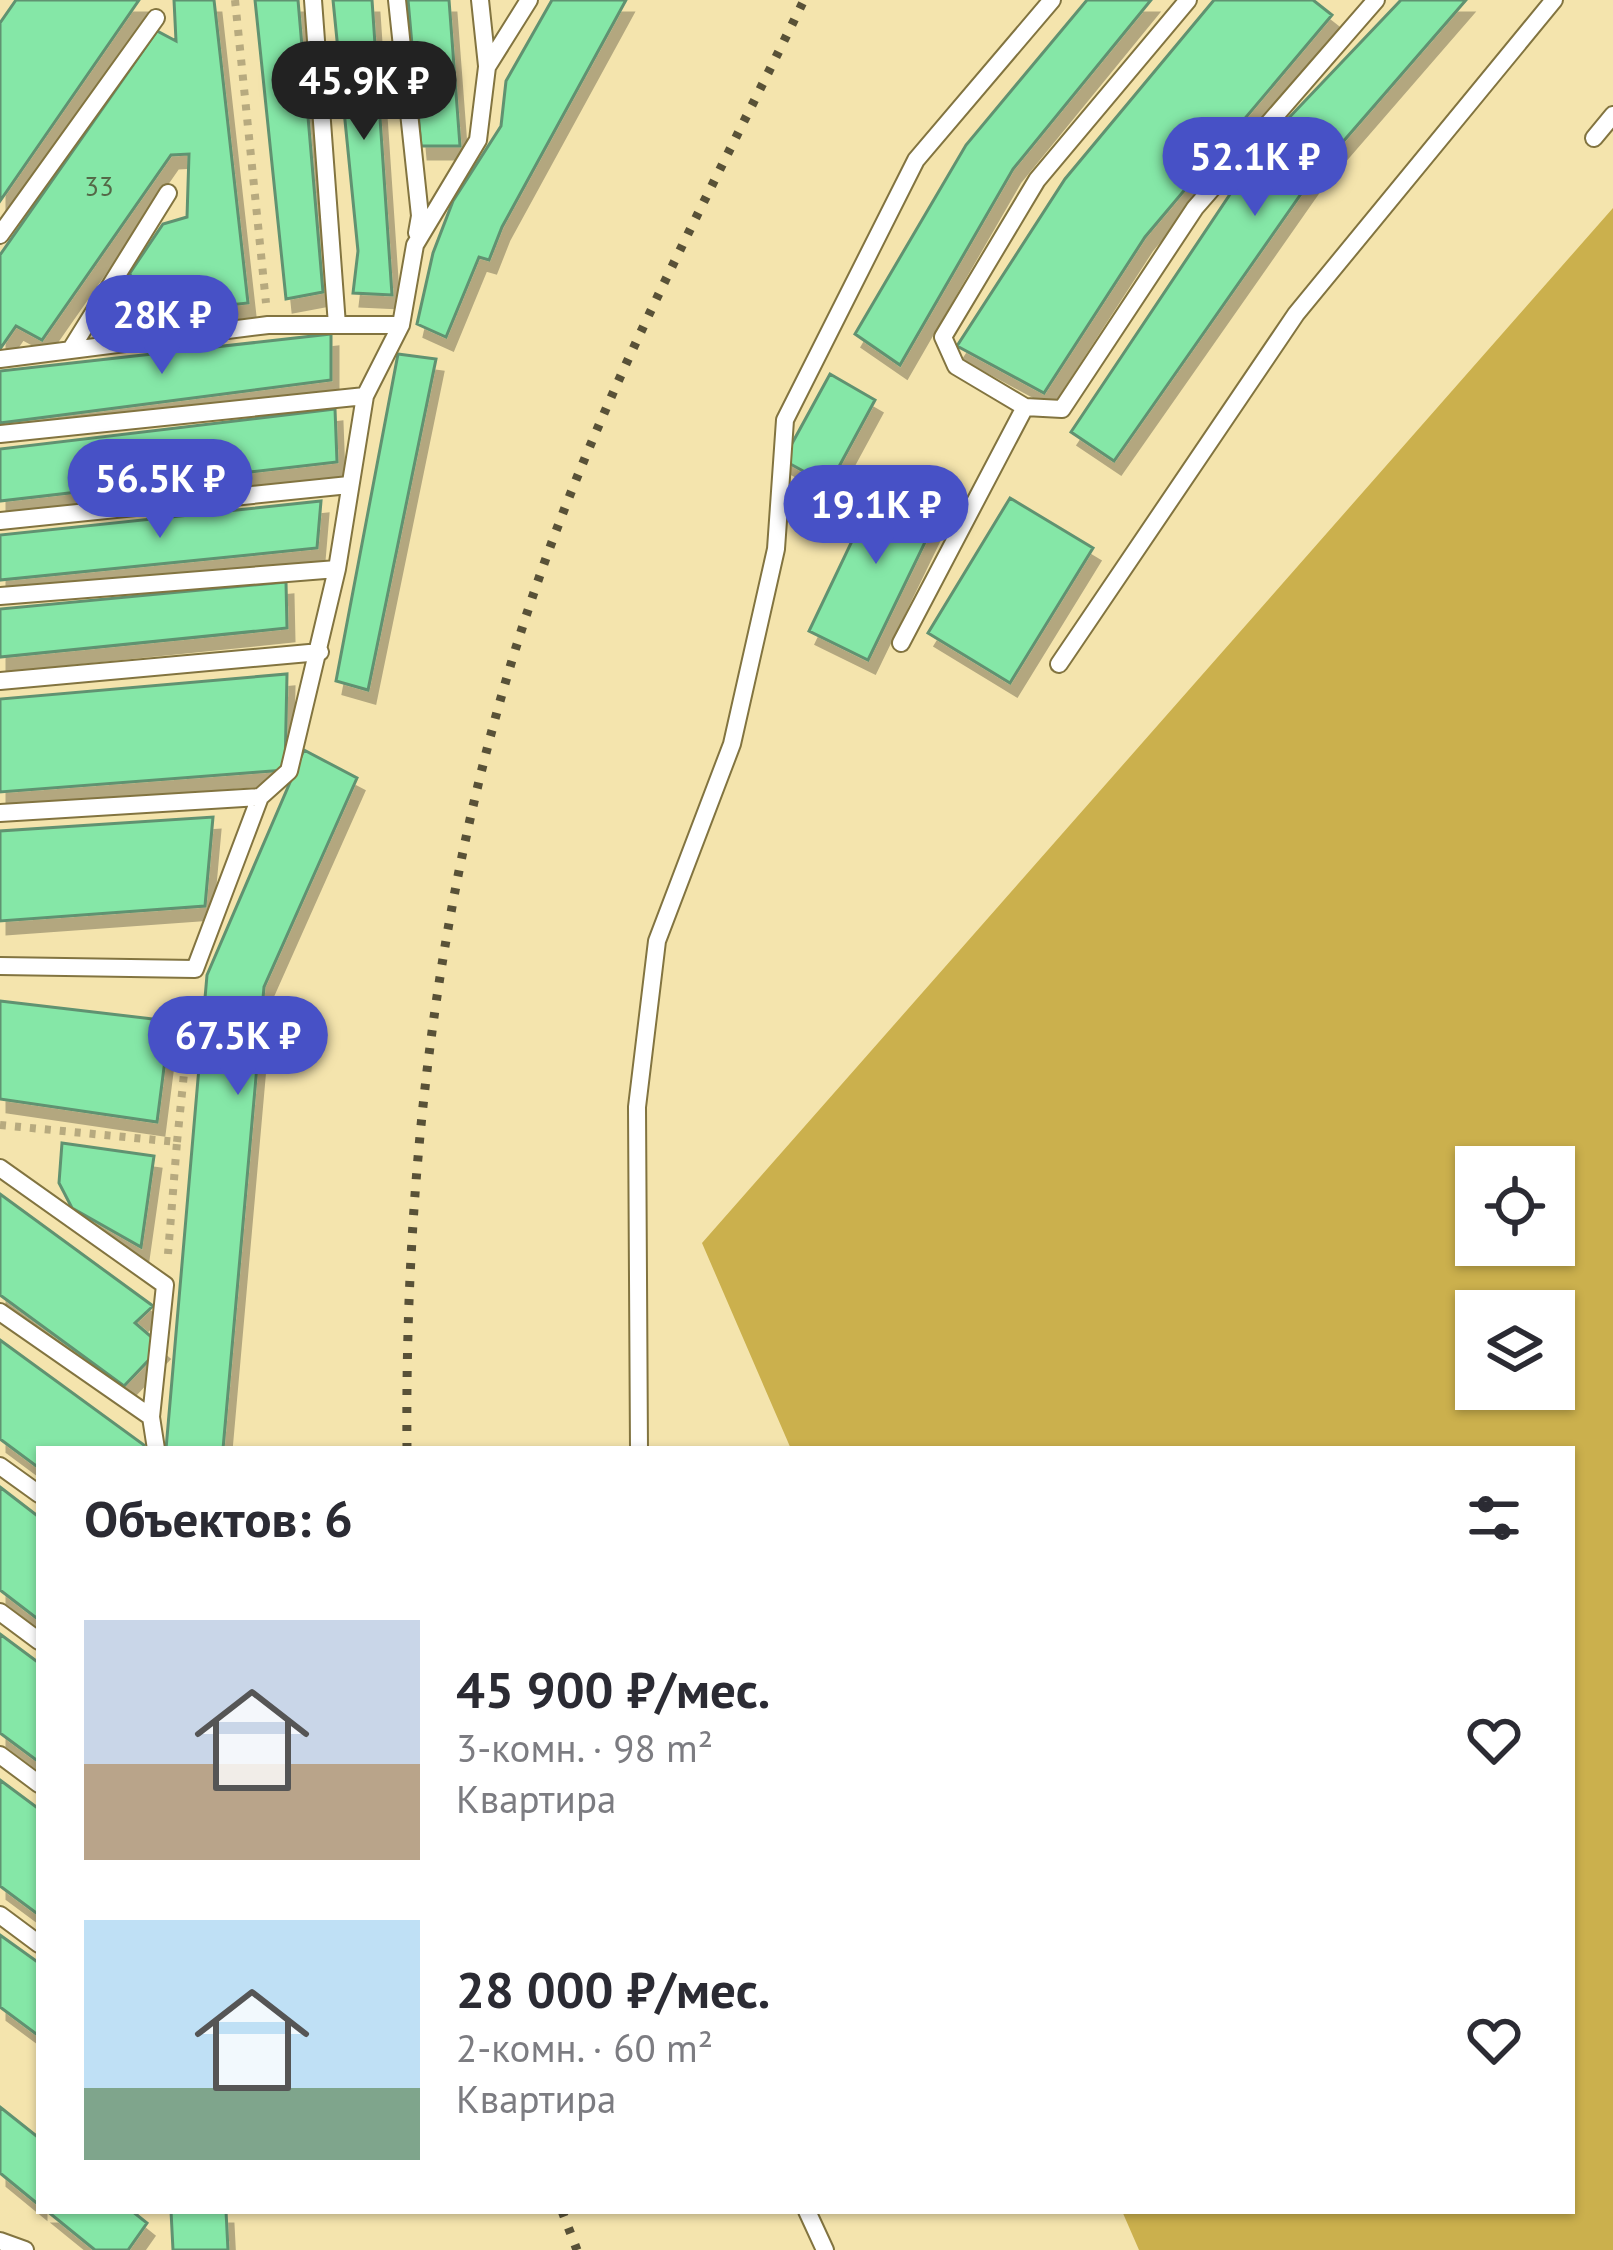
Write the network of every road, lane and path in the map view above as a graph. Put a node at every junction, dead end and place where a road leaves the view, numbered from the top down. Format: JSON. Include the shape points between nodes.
{"nodes":[{"id":1,"x":235,"y":0,"type":"edge"},
{"id":2,"x":313,"y":0,"type":"edge"},
{"id":3,"x":398,"y":0,"type":"edge"},
{"id":4,"x":480,"y":0,"type":"edge"},
{"id":5,"x":529,"y":0,"type":"edge"},
{"id":6,"x":1052,"y":0,"type":"edge"},
{"id":7,"x":1188,"y":0,"type":"edge"},
{"id":8,"x":1376,"y":0,"type":"edge"},
{"id":9,"x":1555,"y":0,"type":"edge"},
{"id":10,"x":156,"y":18,"type":"dead end"},
{"id":11,"x":487,"y":67,"type":"junction"},
{"id":12,"x":1613,"y":115,"type":"edge"},
{"id":13,"x":1594,"y":138,"type":"dead end"},
{"id":14,"x":168,"y":193,"type":"dead end"},
{"id":15,"x":0,"y":236,"type":"edge"},
{"id":16,"x":415,"y":245,"type":"junction"},
{"id":17,"x":268,"y":325,"type":"junction"},
{"id":18,"x":337,"y":325,"type":"junction"},
{"id":19,"x":400,"y":325,"type":"junction"},
{"id":20,"x":71,"y":349,"type":"junction"},
{"id":21,"x":0,"y":359,"type":"edge"},
{"id":22,"x":365,"y":396,"type":"junction"},
{"id":23,"x":1025,"y":407,"type":"junction"},
{"id":24,"x":0,"y":434,"type":"edge"},
{"id":25,"x":349,"y":485,"type":"junction"},
{"id":26,"x":0,"y":521,"type":"edge"},
{"id":27,"x":337,"y":569,"type":"junction"},
{"id":28,"x":0,"y":596,"type":"edge"},
{"id":29,"x":902,"y":643,"type":"dead end"},
{"id":30,"x":320,"y":652,"type":"junction"},
{"id":31,"x":1059,"y":664,"type":"dead end"},
{"id":32,"x":0,"y":681,"type":"edge"},
{"id":33,"x":260,"y":797,"type":"junction"},
{"id":34,"x":0,"y":813,"type":"edge"},
{"id":35,"x":0,"y":967,"type":"edge"},
{"id":36,"x":195,"y":969,"type":"junction"},
{"id":37,"x":0,"y":1125,"type":"edge"},
{"id":38,"x":177,"y":1142,"type":"junction"},
{"id":39,"x":0,"y":1168,"type":"edge"},
{"id":40,"x":165,"y":1285,"type":"junction"},
{"id":41,"x":0,"y":1312,"type":"edge"},
{"id":42,"x":151,"y":1417,"type":"junction"},
{"id":43,"x":156,"y":1446,"type":"edge"},
{"id":44,"x":639,"y":1446,"type":"edge"},
{"id":45,"x":0,"y":1466,"type":"edge"},
{"id":46,"x":36,"y":1492,"type":"edge"},
{"id":47,"x":0,"y":1612,"type":"edge"},
{"id":48,"x":36,"y":1639,"type":"edge"},
{"id":49,"x":0,"y":1755,"type":"edge"},
{"id":50,"x":36,"y":1782,"type":"edge"},
{"id":51,"x":0,"y":1916,"type":"edge"},
{"id":52,"x":36,"y":1942,"type":"edge"},
{"id":53,"x":808,"y":2214,"type":"edge"},
{"id":54,"x":0,"y":2241,"type":"edge"},
{"id":55,"x":25,"y":2250,"type":"edge"},
{"id":56,"x":825,"y":2250,"type":"edge"}],
"edges":[{"from":1,"to":17,"type":"path"},
{"from":2,"to":18,"type":"lane"},
{"from":3,"to":16,"type":"lane","via":[[420,216]]},
{"from":4,"to":11,"type":"lane"},
{"from":5,"to":11,"type":"lane"},
{"from":6,"to":44,"type":"lane","via":[[916,160],[785,420],[776,549],[732,744],[657,941],[637,1107]]},
{"from":7,"to":23,"type":"lane","via":[[1036,180],[944,338],[956,366]]},
{"from":8,"to":23,"type":"lane","via":[[1195,208],[1061,409]]},
{"from":9,"to":31,"type":"lane","via":[[1296,314]]},
{"from":10,"to":15,"type":"lane"},
{"from":11,"to":16,"type":"lane","via":[[478,140]]},
{"from":12,"to":13,"type":"lane"},
{"from":14,"to":20,"type":"lane"},
{"from":16,"to":19,"type":"lane"},
{"from":17,"to":18,"type":"lane"},
{"from":17,"to":20,"type":"lane"},
{"from":18,"to":19,"type":"lane"},
{"from":19,"to":22,"type":"lane"},
{"from":20,"to":21,"type":"lane"},
{"from":22,"to":24,"type":"lane"},
{"from":22,"to":25,"type":"lane"},
{"from":23,"to":29,"type":"lane"},
{"from":25,"to":26,"type":"lane"},
{"from":25,"to":27,"type":"lane"},
{"from":27,"to":28,"type":"lane"},
{"from":27,"to":30,"type":"lane"},
{"from":30,"to":32,"type":"lane"},
{"from":30,"to":33,"type":"lane","via":[[289,771]]},
{"from":33,"to":34,"type":"lane"},
{"from":33,"to":36,"type":"lane"},
{"from":35,"to":36,"type":"lane"},
{"from":36,"to":38,"type":"path"},
{"from":37,"to":38,"type":"path"},
{"from":38,"to":40,"type":"path"},
{"from":39,"to":40,"type":"lane"},
{"from":40,"to":42,"type":"lane"},
{"from":41,"to":42,"type":"lane"},
{"from":42,"to":43,"type":"lane"},
{"from":45,"to":46,"type":"lane"},
{"from":47,"to":48,"type":"lane"},
{"from":49,"to":50,"type":"lane"},
{"from":51,"to":52,"type":"lane"},
{"from":53,"to":56,"type":"lane"},
{"from":54,"to":55,"type":"lane"}]}
